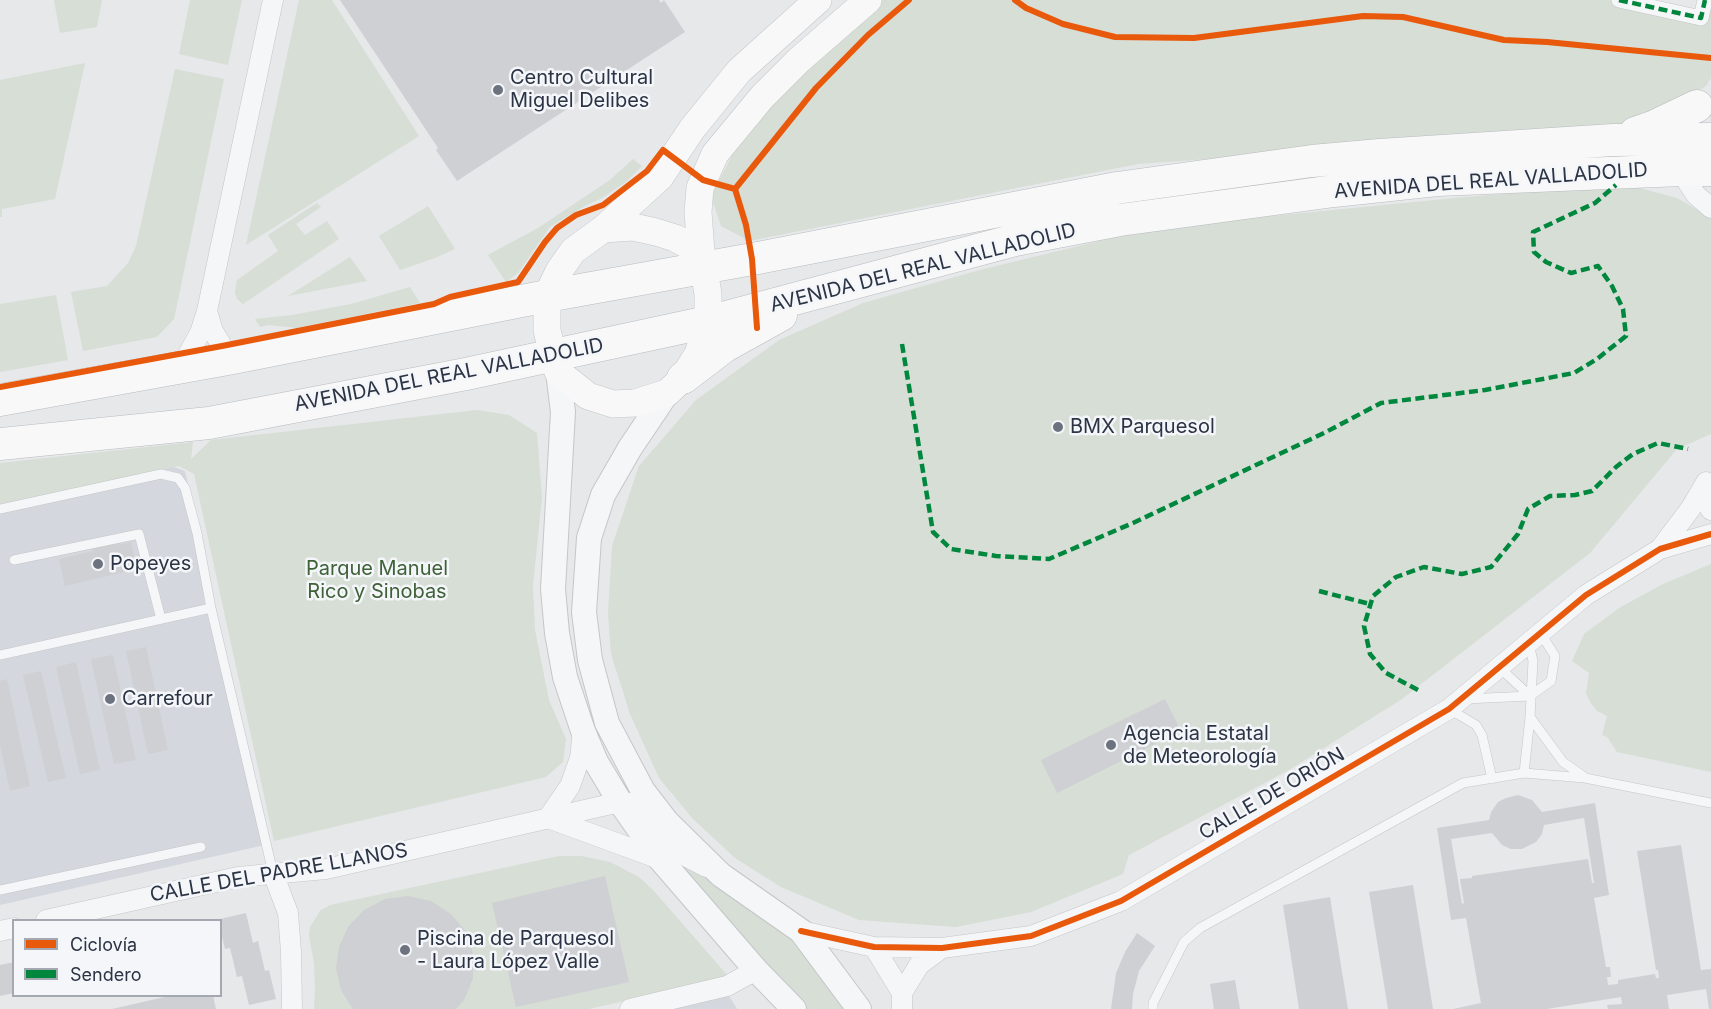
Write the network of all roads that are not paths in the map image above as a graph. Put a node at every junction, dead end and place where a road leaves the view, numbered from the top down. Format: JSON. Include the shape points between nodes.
{"nodes":[{"id":1,"x":273,"y":0,"type":"edge"},
{"id":2,"x":818,"y":0,"type":"edge"},
{"id":3,"x":868,"y":0,"type":"edge"},
{"id":4,"x":1619,"y":0,"type":"edge"},
{"id":5,"x":1705,"y":0,"type":"edge"},
{"id":6,"x":1704,"y":101,"type":"edge"},
{"id":7,"x":1696,"y":139,"type":"edge"},
{"id":8,"x":1613,"y":140,"type":"junction"},
{"id":9,"x":1697,"y":170,"type":"edge"},
{"id":10,"x":1711,"y":208,"type":"edge"},
{"id":11,"x":603,"y":229,"type":"junction"},
{"id":12,"x":702,"y":260,"type":"junction"},
{"id":13,"x":823,"y":291,"type":"junction"},
{"id":14,"x":547,"y":296,"type":"junction"},
{"id":15,"x":207,"y":311,"type":"junction"},
{"id":16,"x":708,"y":322,"type":"junction"},
{"id":17,"x":232,"y":357,"type":"junction"},
{"id":18,"x":556,"y":364,"type":"junction"},
{"id":19,"x":181,"y":367,"type":"junction"},
{"id":20,"x":675,"y":386,"type":"junction"},
{"id":21,"x":0,"y":400,"type":"edge"},
{"id":22,"x":0,"y":444,"type":"edge"},
{"id":23,"x":1708,"y":479,"type":"edge"},
{"id":24,"x":0,"y":509,"type":"edge"},
{"id":25,"x":1711,"y":510,"type":"edge"},
{"id":26,"x":1711,"y":534,"type":"edge"},
{"id":27,"x":1660,"y":549,"type":"junction"},
{"id":28,"x":14,"y":560,"type":"dead end"},
{"id":29,"x":211,"y":608,"type":"junction"},
{"id":30,"x":161,"y":620,"type":"junction"},
{"id":31,"x":1535,"y":639,"type":"junction"},
{"id":32,"x":0,"y":655,"type":"edge"},
{"id":33,"x":1500,"y":668,"type":"junction"},
{"id":34,"x":1530,"y":696,"type":"junction"},
{"id":35,"x":1454,"y":704,"type":"junction"},
{"id":36,"x":1530,"y":717,"type":"junction"},
{"id":37,"x":583,"y":731,"type":"junction"},
{"id":38,"x":627,"y":763,"type":"junction"},
{"id":39,"x":1524,"y":773,"type":"junction"},
{"id":40,"x":1492,"y":778,"type":"junction"},
{"id":41,"x":1585,"y":778,"type":"junction"},
{"id":42,"x":620,"y":802,"type":"junction"},
{"id":43,"x":1711,"y":803,"type":"edge"},
{"id":44,"x":548,"y":818,"type":"junction"},
{"id":45,"x":201,"y":847,"type":"dead end"},
{"id":46,"x":660,"y":859,"type":"junction"},
{"id":47,"x":273,"y":873,"type":"junction"},
{"id":48,"x":721,"y":875,"type":"junction"},
{"id":49,"x":0,"y":890,"type":"edge"},
{"id":50,"x":55,"y":919,"type":"edge"},
{"id":51,"x":801,"y":931,"type":"junction"},
{"id":52,"x":874,"y":947,"type":"junction"},
{"id":53,"x":942,"y":948,"type":"junction"},
{"id":54,"x":756,"y":970,"type":"junction"},
{"id":55,"x":902,"y":1001,"type":"edge"},
{"id":56,"x":292,"y":1009,"type":"edge"},
{"id":57,"x":630,"y":1009,"type":"edge"},
{"id":58,"x":794,"y":1009,"type":"edge"},
{"id":59,"x":859,"y":1009,"type":"edge"},
{"id":60,"x":1153,"y":1009,"type":"edge"}],
"edges":[{"from":1,"to":15,"type":"street"},
{"from":2,"to":11,"type":"main road","via":[[739,71],[692,129],[660,177]]},
{"from":3,"to":12,"type":"main road","via":[[762,97],[715,154],[700,188]]},
{"from":4,"to":5,"type":"street","via":[[1701,18]]},
{"from":6,"to":7,"type":"street","via":[[1689,116]]},
{"from":6,"to":8,"type":"highway","via":[[1655,126]]},
{"from":7,"to":8,"type":"highway","name":"AVENIDA DEL REAL VALLADOLID"},
{"from":7,"to":9,"type":"street","via":[[1680,156]]},
{"from":8,"to":12,"type":"highway","name":"AVENIDA DEL REAL VALLADOLID","via":[[1312,161],[1140,185]]},
{"from":9,"to":10,"type":"street","via":[[1688,183]]},
{"from":9,"to":13,"type":"highway","name":"AVENIDA DEL REAL VALLADOLID","via":[[1437,180],[1195,208],[1015,240]]},
{"from":11,"to":12,"type":"main road","via":[[633,227],[656,232],[675,238]]},
{"from":11,"to":14,"type":"main road","via":[[573,251]]},
{"from":12,"to":14,"type":"highway","name":"AVENIDA DEL REAL VALLADOLID"},
{"from":12,"to":16,"type":"main road"},
{"from":13,"to":16,"type":"highway","name":"AVENIDA DEL REAL VALLADOLID"},
{"from":13,"to":20,"type":"highway","via":[[725,346]]},
{"from":14,"to":17,"type":"highway","name":"AVENIDA DEL REAL VALLADOLID"},
{"from":14,"to":18,"type":"main road","via":[[547,330]]},
{"from":15,"to":17,"type":"street","via":[[213,331]]},
{"from":15,"to":19,"type":"street"},
{"from":16,"to":18,"type":"highway","name":"AVENIDA DEL REAL VALLADOLID"},
{"from":16,"to":20,"type":"main road","via":[[698,354]]},
{"from":17,"to":19,"type":"highway","name":"AVENIDA DEL REAL VALLADOLID"},
{"from":18,"to":20,"type":"main road","via":[[588,396],[613,404],[634,403]]},
{"from":18,"to":22,"type":"highway","name":"AVENIDA DEL REAL VALLADOLID","via":[[209,423]]},
{"from":18,"to":37,"type":"street","via":[[563,412],[554,589],[557,633],[565,678]]},
{"from":19,"to":21,"type":"highway","name":"AVENIDA DEL REAL VALLADOLID"},
{"from":20,"to":38,"type":"street","via":[[630,448],[603,495],[589,538],[584,612],[590,660],[607,723]]},
{"from":23,"to":25,"type":"street","name":"CALLE DE ORIÓN","via":[[1705,501]]},
{"from":23,"to":27,"type":"street","name":"CALLE DE ORIÓN"},
{"from":24,"to":29,"type":"lane","via":[[161,474],[178,478],[185,488],[197,533]]},
{"from":26,"to":27,"type":"street","name":"CALLE DE ORIÓN"},
{"from":27,"to":31,"type":"street","name":"CALLE DE ORIÓN","via":[[1586,595]]},
{"from":28,"to":30,"type":"lane","via":[[139,534]]},
{"from":29,"to":30,"type":"lane"},
{"from":29,"to":47,"type":"lane"},
{"from":30,"to":32,"type":"lane"},
{"from":31,"to":33,"type":"street","name":"CALLE DE ORIÓN"},
{"from":31,"to":34,"type":"lane"},
{"from":31,"to":34,"type":"lane","via":[[1555,656],[1551,681]]},
{"from":33,"to":34,"type":"lane"},
{"from":33,"to":35,"type":"street","name":"CALLE DE ORIÓN"},
{"from":34,"to":35,"type":"lane"},
{"from":34,"to":36,"type":"lane"},
{"from":35,"to":40,"type":"lane","via":[[1482,735]]},
{"from":35,"to":53,"type":"street","name":"CALLE DE ORIÓN","via":[[1121,901],[1031,936]]},
{"from":36,"to":39,"type":"lane"},
{"from":36,"to":41,"type":"lane","via":[[1563,762]]},
{"from":37,"to":42,"type":"street"},
{"from":37,"to":44,"type":"street","via":[[580,758],[570,786]]},
{"from":38,"to":42,"type":"street"},
{"from":38,"to":48,"type":"street","via":[[667,822]]},
{"from":39,"to":40,"type":"lane"},
{"from":39,"to":41,"type":"lane"},
{"from":40,"to":60,"type":"lane","via":[[1463,783],[1200,928],[1184,942]]},
{"from":41,"to":43,"type":"lane"},
{"from":42,"to":44,"type":"street","name":"CALLE DEL PADRE LLANOS"},
{"from":42,"to":46,"type":"street"},
{"from":42,"to":48,"type":"street","via":[[638,804],[683,855]]},
{"from":44,"to":46,"type":"street"},
{"from":44,"to":47,"type":"street","name":"CALLE DEL PADRE LLANOS","via":[[326,869]]},
{"from":45,"to":49,"type":"lane"},
{"from":46,"to":54,"type":"street"},
{"from":47,"to":50,"type":"street","name":"CALLE DEL PADRE LLANOS","via":[[238,877]]},
{"from":47,"to":56,"type":"street","via":[[288,913]]},
{"from":48,"to":51,"type":"street"},
{"from":51,"to":52,"type":"street","name":"CALLE DE ORIÓN"},
{"from":51,"to":59,"type":"street"},
{"from":52,"to":53,"type":"street","name":"CALLE DE ORIÓN"},
{"from":52,"to":55,"type":"street","name":"CALLE DE ORIÓN"},
{"from":53,"to":55,"type":"street","name":"CALLE DE ORIÓN","via":[[919,965]]},
{"from":54,"to":57,"type":"street","via":[[727,986]]},
{"from":54,"to":58,"type":"street"}]}
